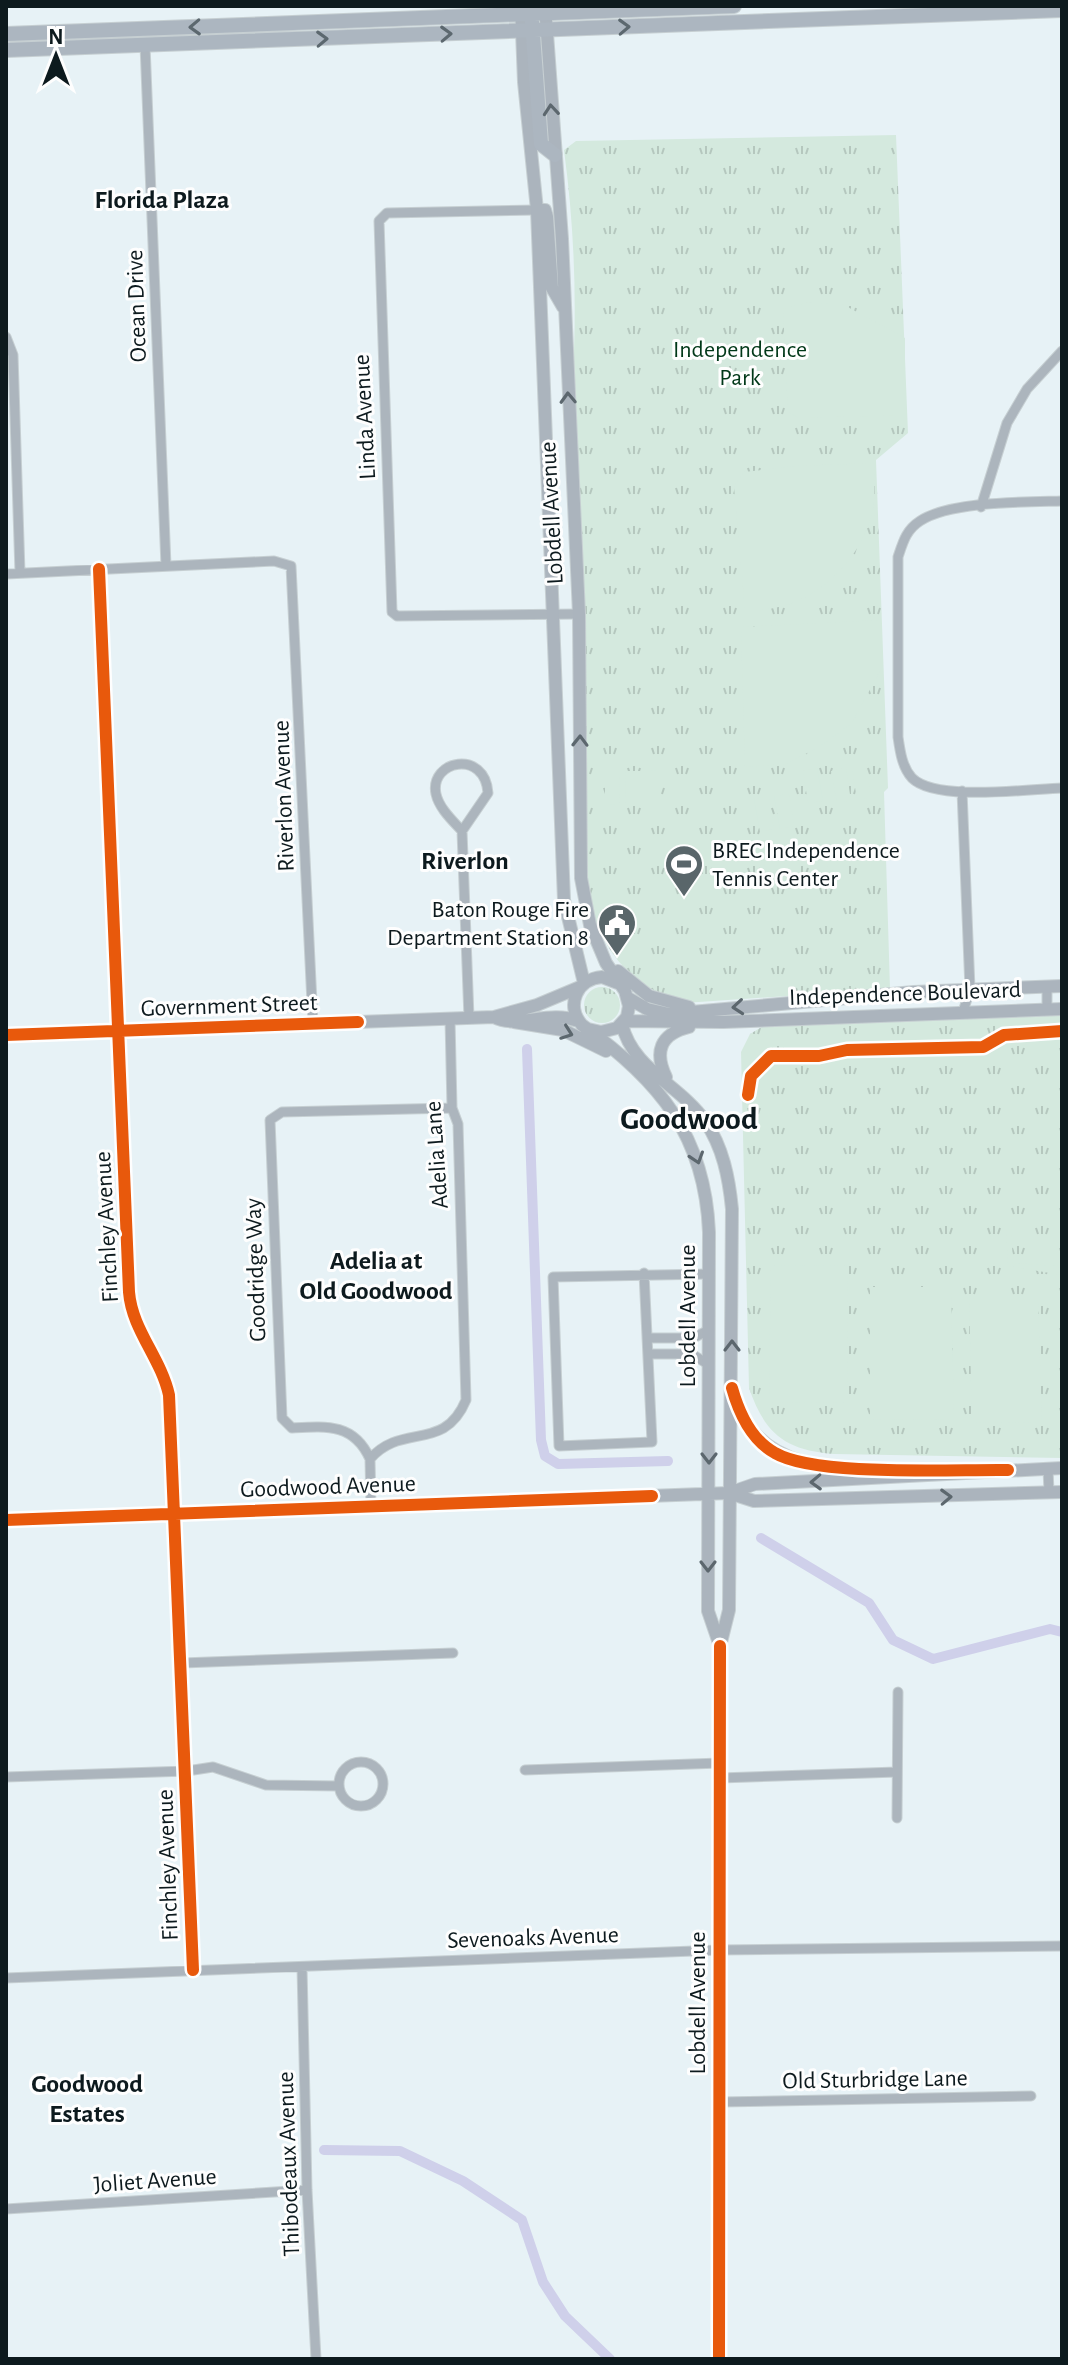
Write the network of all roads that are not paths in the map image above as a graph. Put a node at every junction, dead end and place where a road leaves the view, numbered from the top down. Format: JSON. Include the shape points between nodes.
{"nodes":[{"id":1,"x":734,"y":6,"type":"edge"},
{"id":2,"x":1004,"y":9,"type":"edge"},
{"id":3,"x":1062,"y":10,"type":"edge"},
{"id":4,"x":533,"y":11,"type":"edge"},
{"id":5,"x":795,"y":13,"type":"edge"},
{"id":6,"x":273,"y":23,"type":"junction"},
{"id":7,"x":533,"y":30,"type":"junction"},
{"id":8,"x":6,"y":34,"type":"edge"},
{"id":9,"x":274,"y":40,"type":"junction"},
{"id":10,"x":145,"y":45,"type":"junction"},
{"id":11,"x":6,"y":50,"type":"edge"},
{"id":12,"x":555,"y":155,"type":"joint"},
{"id":13,"x":537,"y":210,"type":"junction"},
{"id":14,"x":564,"y":310,"type":"junction"},
{"id":15,"x":6,"y":337,"type":"edge"},
{"id":16,"x":1062,"y":351,"type":"edge"},
{"id":17,"x":1062,"y":501,"type":"edge"},
{"id":18,"x":981,"y":507,"type":"junction"},
{"id":19,"x":166,"y":566,"type":"junction"},
{"id":20,"x":99,"y":569,"type":"junction"},
{"id":21,"x":20,"y":573,"type":"junction"},
{"id":22,"x":6,"y":574,"type":"edge"},
{"id":23,"x":579,"y":614,"type":"junction"},
{"id":24,"x":555,"y":615,"type":"junction"},
{"id":25,"x":1062,"y":788,"type":"edge"},
{"id":26,"x":962,"y":791,"type":"junction"},
{"id":27,"x":462,"y":831,"type":"junction"},
{"id":28,"x":606,"y":963,"type":"junction"},
{"id":29,"x":579,"y":964,"type":"junction"},
{"id":30,"x":582,"y":985,"type":"junction"},
{"id":31,"x":1047,"y":986,"type":"junction"},
{"id":32,"x":1062,"y":986,"type":"edge"},
{"id":33,"x":970,"y":989,"type":"junction"},
{"id":34,"x":625,"y":992,"type":"junction"},
{"id":35,"x":560,"y":996,"type":"junction"},
{"id":36,"x":712,"y":1009,"type":"junction"},
{"id":37,"x":1047,"y":1009,"type":"junction"},
{"id":38,"x":1062,"y":1009,"type":"edge"},
{"id":39,"x":963,"y":1012,"type":"junction"},
{"id":40,"x":494,"y":1017,"type":"junction"},
{"id":41,"x":469,"y":1018,"type":"junction"},
{"id":42,"x":450,"y":1019,"type":"junction"},
{"id":43,"x":514,"y":1022,"type":"junction"},
{"id":44,"x":623,"y":1022,"type":"junction"},
{"id":45,"x":703,"y":1022,"type":"junction"},
{"id":46,"x":313,"y":1024,"type":"junction"},
{"id":47,"x":583,"y":1025,"type":"junction"},
{"id":48,"x":120,"y":1031,"type":"junction"},
{"id":49,"x":6,"y":1035,"type":"edge"},
{"id":50,"x":617,"y":1054,"type":"junction"},
{"id":51,"x":668,"y":1082,"type":"junction"},
{"id":52,"x":452,"y":1108,"type":"junction"},
{"id":53,"x":705,"y":1120,"type":"junction"},
{"id":54,"x":686,"y":1131,"type":"junction"},
{"id":55,"x":709,"y":1232,"type":"junction"},
{"id":56,"x":733,"y":1232,"type":"junction"},
{"id":57,"x":644,"y":1273,"type":"junction"},
{"id":58,"x":709,"y":1274,"type":"junction"},
{"id":59,"x":709,"y":1330,"type":"junction"},
{"id":60,"x":647,"y":1338,"type":"junction"},
{"id":61,"x":648,"y":1354,"type":"junction"},
{"id":62,"x":709,"y":1365,"type":"junction"},
{"id":63,"x":732,"y":1388,"type":"junction"},
{"id":64,"x":370,"y":1459,"type":"junction"},
{"id":65,"x":1048,"y":1468,"type":"junction"},
{"id":66,"x":1062,"y":1468,"type":"edge"},
{"id":67,"x":1008,"y":1470,"type":"junction"},
{"id":68,"x":879,"y":1480,"type":"junction"},
{"id":69,"x":729,"y":1493,"type":"junction"},
{"id":70,"x":1056,"y":1493,"type":"edge"},
{"id":71,"x":708,"y":1494,"type":"junction"},
{"id":72,"x":832,"y":1501,"type":"junction"},
{"id":73,"x":371,"y":1507,"type":"junction"},
{"id":74,"x":175,"y":1514,"type":"junction"},
{"id":75,"x":6,"y":1520,"type":"edge"},
{"id":76,"x":720,"y":1646,"type":"junction"},
{"id":77,"x":453,"y":1653,"type":"dead end"},
{"id":78,"x":182,"y":1663,"type":"junction"},
{"id":79,"x":898,"y":1692,"type":"dead end"},
{"id":80,"x":720,"y":1763,"type":"junction"},
{"id":81,"x":525,"y":1770,"type":"dead end"},
{"id":82,"x":187,"y":1771,"type":"junction"},
{"id":83,"x":897,"y":1772,"type":"junction"},
{"id":84,"x":6,"y":1777,"type":"edge"},
{"id":85,"x":720,"y":1778,"type":"junction"},
{"id":86,"x":339,"y":1786,"type":"junction"},
{"id":87,"x":897,"y":1818,"type":"dead end"},
{"id":88,"x":1062,"y":1946,"type":"edge"},
{"id":89,"x":719,"y":1950,"type":"junction"},
{"id":90,"x":302,"y":1967,"type":"junction"},
{"id":91,"x":193,"y":1970,"type":"junction"},
{"id":92,"x":6,"y":1978,"type":"edge"},
{"id":93,"x":1031,"y":2096,"type":"dead end"},
{"id":94,"x":719,"y":2102,"type":"junction"},
{"id":95,"x":307,"y":2190,"type":"junction"},
{"id":96,"x":6,"y":2209,"type":"edge"},
{"id":97,"x":316,"y":2359,"type":"edge"},
{"id":98,"x":719,"y":2359,"type":"edge"}],
"edges":[{"from":1,"to":4,"type":"main road"},
{"from":2,"to":3,"type":"main road"},
{"from":2,"to":5,"type":"main road"},
{"from":4,"to":6,"type":"main road"},
{"from":4,"to":7,"type":"main road"},
{"from":7,"to":5,"type":"main road","one_way":true},
{"from":6,"to":8,"type":"main road","one_way":true},
{"from":6,"to":9,"type":"main road"},
{"from":9,"to":7,"type":"main road","one_way":true},
{"from":12,"to":7,"type":"main road","one_way":true,"via":[[541,144]]},
{"from":7,"to":13,"type":"main road","name":"Lobdell Avenue"},
{"from":9,"to":10,"type":"main road"},
{"from":10,"to":11,"type":"main road"},
{"from":10,"to":19,"type":"street","name":"Ocean Drive"},
{"from":12,"to":14,"type":"main road","name":"Lobdell Avenue"},
{"from":13,"to":14,"type":"main road","via":[[545,210],[547,217],[552,288]]},
{"from":13,"to":24,"type":"main road","name":"Lobdell Avenue"},
{"from":13,"to":24,"type":"street","name":"Linda Avenue","via":[[381,216],[379,311],[392,612]]},
{"from":23,"to":14,"type":"main road","name":"Lobdell Avenue","one_way":true},
{"from":15,"to":21,"type":"street","via":[[13,355]]},
{"from":16,"to":18,"type":"street","via":[[1027,389],[1007,423]]},
{"from":17,"to":18,"type":"street"},
{"from":18,"to":26,"type":"street","via":[[921,520],[905,535],[898,557],[901,758],[913,779]]},
{"from":19,"to":20,"type":"street"},
{"from":19,"to":46,"type":"street","name":"Riverlon Avenue","via":[[274,561],[291,566]]},
{"from":20,"to":21,"type":"street"},
{"from":20,"to":48,"type":"street","name":"Finchley Avenue"},
{"from":21,"to":22,"type":"street"},
{"from":23,"to":24,"type":"street"},
{"from":28,"to":23,"type":"main road","name":"Lobdell Avenue","one_way":true,"via":[[590,925],[581,878]]},
{"from":24,"to":29,"type":"main road","name":"Lobdell Avenue","via":[[564,900]]},
{"from":25,"to":26,"type":"street"},
{"from":26,"to":33,"type":"street"},
{"from":27,"to":27,"type":"street","via":[[488,793],[483,773],[463,764],[442,771],[435,786],[444,811]]},
{"from":27,"to":41,"type":"street"},
{"from":28,"to":34,"type":"main road","name":"Lobdell Avenue"},
{"from":28,"to":36,"type":"main road","via":[[658,1001]]},
{"from":29,"to":30,"type":"main road","name":"Lobdell Avenue"},
{"from":29,"to":35,"type":"main road"},
{"from":30,"to":34,"type":"main road","via":[[602,977]]},
{"from":30,"to":35,"type":"main road","name":"Government Street"},
{"from":30,"to":47,"type":"main road","via":[[573,1006]]},
{"from":31,"to":32,"type":"main road","name":"Independence Boulevard"},
{"from":31,"to":33,"type":"main road","name":"Independence Boulevard"},
{"from":31,"to":37,"type":"street"},
{"from":33,"to":36,"type":"main road","name":"Independence Boulevard","one_way":true},
{"from":33,"to":39,"type":"street"},
{"from":34,"to":36,"type":"main road","via":[[661,1013]]},
{"from":34,"to":44,"type":"main road","via":[[629,1012]]},
{"from":35,"to":40,"type":"main road","name":"Government Street"},
{"from":37,"to":38,"type":"main road","name":"Independence Boulevard"},
{"from":37,"to":39,"type":"main road","name":"Independence Boulevard"},
{"from":39,"to":45,"type":"main road","name":"Independence Boulevard"},
{"from":40,"to":41,"type":"main road","name":"Government Street"},
{"from":40,"to":43,"type":"main road","name":"Government Street"},
{"from":41,"to":42,"type":"main road","name":"Government Street"},
{"from":42,"to":46,"type":"main road","name":"Government Street"},
{"from":42,"to":52,"type":"street","name":"Adelia Lane"},
{"from":43,"to":47,"type":"main road","name":"Government Street","via":[[548,1015]]},
{"from":43,"to":50,"type":"main road","one_way":true,"via":[[563,1030]]},
{"from":44,"to":45,"type":"main road"},
{"from":44,"to":47,"type":"main road","via":[[601,1032]]},
{"from":44,"to":51,"type":"main road","name":"Lobdell Avenue","via":[[634,1053]]},
{"from":45,"to":51,"type":"main road","via":[[677,1030],[661,1044],[658,1063]]},
{"from":46,"to":48,"type":"main road","name":"Government Street"},
{"from":47,"to":50,"type":"main road","name":"Lobdell Avenue"},
{"from":48,"to":49,"type":"main road","name":"Government Street"},
{"from":48,"to":74,"type":"street","name":"Finchley Avenue","via":[[130,1303],[167,1386]]},
{"from":50,"to":54,"type":"main road","name":"Lobdell Avenue","via":[[657,1090]]},
{"from":51,"to":53,"type":"main road","name":"Lobdell Avenue"},
{"from":52,"to":64,"type":"street","name":"Adelia Lane","via":[[458,1124],[466,1400],[446,1429],[427,1437],[397,1439]]},
{"from":52,"to":64,"type":"street","name":"Goodridge Way","via":[[282,1112],[271,1117],[283,1422],[292,1428],[344,1429]]},
{"from":53,"to":54,"type":"main road"},
{"from":53,"to":56,"type":"main road","name":"Lobdell Avenue","via":[[727,1169]]},
{"from":54,"to":55,"type":"main road","name":"Lobdell Avenue","one_way":true,"via":[[701,1168]]},
{"from":55,"to":56,"type":"main road"},
{"from":55,"to":58,"type":"main road","name":"Lobdell Avenue"},
{"from":63,"to":56,"type":"main road","name":"Lobdell Avenue","one_way":true},
{"from":57,"to":58,"type":"street"},
{"from":57,"to":60,"type":"street"},
{"from":57,"to":61,"type":"street","via":[[553,1277],[559,1446],[652,1442]]},
{"from":58,"to":59,"type":"main road","name":"Lobdell Avenue"},
{"from":59,"to":60,"type":"street","via":[[693,1338]]},
{"from":59,"to":62,"type":"main road","name":"Lobdell Avenue"},
{"from":60,"to":61,"type":"street"},
{"from":61,"to":62,"type":"street","via":[[692,1354]]},
{"from":62,"to":71,"type":"main road","name":"Lobdell Avenue","one_way":true},
{"from":63,"to":67,"type":"main road","via":[[755,1436],[775,1453],[809,1465]]},
{"from":63,"to":69,"type":"main road","name":"Lobdell Avenue"},
{"from":64,"to":73,"type":"street"},
{"from":65,"to":66,"type":"main road"},
{"from":65,"to":67,"type":"main road"},
{"from":65,"to":70,"type":"street"},
{"from":67,"to":68,"type":"main road"},
{"from":68,"to":69,"type":"main road","one_way":true,"via":[[755,1484]]},
{"from":68,"to":72,"type":"main road","via":[[842,1488]]},
{"from":69,"to":71,"type":"main road","name":"Goodwood Avenue"},
{"from":69,"to":72,"type":"main road","via":[[754,1501]]},
{"from":69,"to":76,"type":"main road","name":"Lobdell Avenue","via":[[729,1610]]},
{"from":72,"to":70,"type":"main road","one_way":true},
{"from":71,"to":73,"type":"main road","name":"Goodwood Avenue"},
{"from":71,"to":76,"type":"main road","name":"Lobdell Avenue","one_way":true,"via":[[708,1611]]},
{"from":73,"to":74,"type":"main road","name":"Goodwood Avenue"},
{"from":74,"to":75,"type":"main road","name":"Goodwood Avenue"},
{"from":74,"to":78,"type":"street","name":"Finchley Avenue"},
{"from":76,"to":80,"type":"main road","name":"Lobdell Avenue"},
{"from":77,"to":78,"type":"street"},
{"from":78,"to":82,"type":"street","name":"Finchley Avenue"},
{"from":79,"to":83,"type":"street"},
{"from":80,"to":81,"type":"street"},
{"from":80,"to":85,"type":"main road","name":"Lobdell Avenue"},
{"from":82,"to":84,"type":"street"},
{"from":82,"to":86,"type":"street","via":[[213,1767],[266,1785]]},
{"from":82,"to":91,"type":"street","name":"Finchley Avenue"},
{"from":83,"to":85,"type":"street"},
{"from":83,"to":87,"type":"street"},
{"from":85,"to":89,"type":"main road","name":"Lobdell Avenue"},
{"from":86,"to":86,"type":"street","via":[[346,1768],[365,1762],[381,1773],[384,1783],[377,1801],[358,1806],[342,1796]]},
{"from":88,"to":89,"type":"street","name":"Sevenoaks Avenue"},
{"from":89,"to":90,"type":"street","name":"Sevenoaks Avenue"},
{"from":89,"to":94,"type":"main road","name":"Lobdell Avenue"},
{"from":90,"to":91,"type":"street","name":"Sevenoaks Avenue"},
{"from":90,"to":95,"type":"street","name":"Thibodeaux Avenue"},
{"from":91,"to":92,"type":"street","name":"Sevenoaks Avenue"},
{"from":93,"to":94,"type":"street","name":"Old Sturbridge Lane"},
{"from":94,"to":98,"type":"main road","name":"Lobdell Avenue"},
{"from":95,"to":96,"type":"street","name":"Joliet Avenue"},
{"from":95,"to":97,"type":"street","name":"Thibodeaux Avenue"}]}
